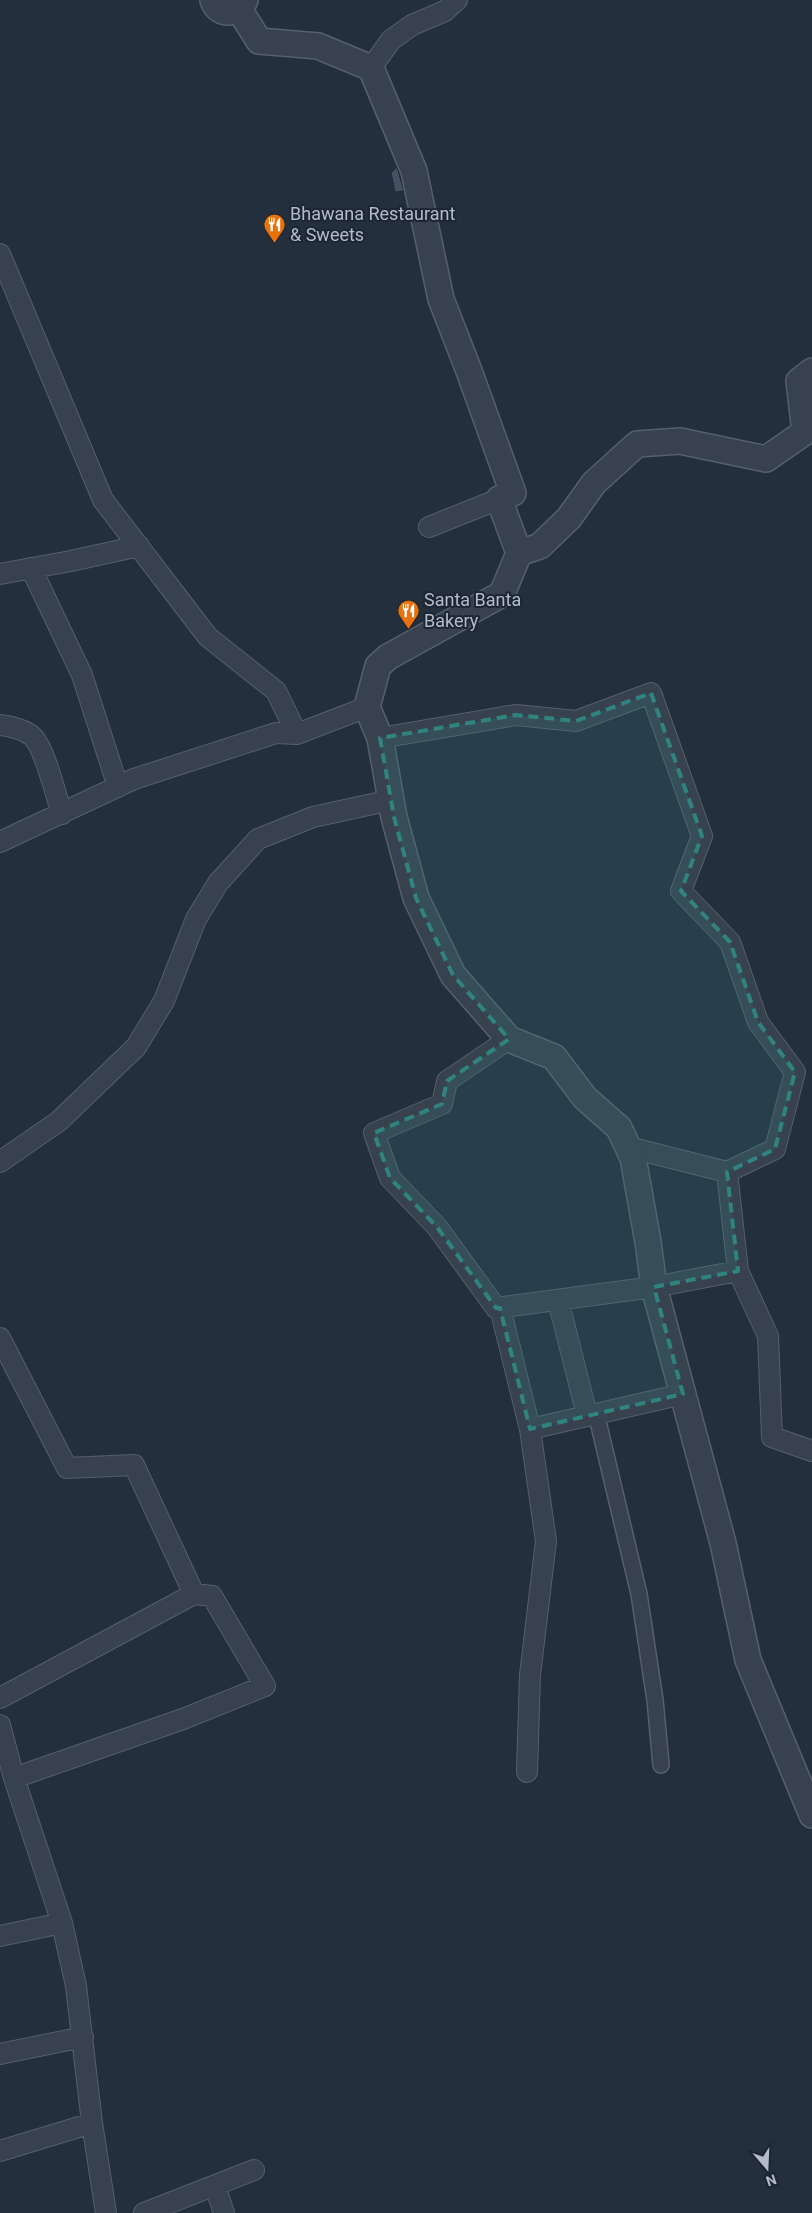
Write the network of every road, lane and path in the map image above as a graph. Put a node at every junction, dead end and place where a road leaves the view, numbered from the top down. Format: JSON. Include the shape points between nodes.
{"nodes":[{"id":1,"x":213,"y":0,"type":"edge"},
{"id":2,"x":456,"y":0,"type":"edge"},
{"id":3,"x":242,"y":4,"type":"edge"},
{"id":4,"x":371,"y":68,"type":"junction"},
{"id":5,"x":0,"y":254,"type":"edge"},
{"id":6,"x":812,"y":371,"type":"edge"},
{"id":7,"x":808,"y":437,"type":"edge"},
{"id":8,"x":499,"y":499,"type":"junction"},
{"id":9,"x":428,"y":527,"type":"dead end"},
{"id":10,"x":139,"y":546,"type":"junction"},
{"id":11,"x":519,"y":553,"type":"junction"},
{"id":12,"x":31,"y":568,"type":"junction"},
{"id":13,"x":0,"y":574,"type":"edge"},
{"id":14,"x":367,"y":707,"type":"junction"},
{"id":15,"x":0,"y":725,"type":"edge"},
{"id":16,"x":297,"y":734,"type":"junction"},
{"id":17,"x":380,"y":738,"type":"junction"},
{"id":18,"x":118,"y":787,"type":"junction"},
{"id":19,"x":391,"y":800,"type":"junction"},
{"id":20,"x":62,"y":814,"type":"junction"},
{"id":21,"x":0,"y":842,"type":"edge"},
{"id":22,"x":509,"y":1039,"type":"junction"},
{"id":23,"x":804,"y":1068,"type":"edge"},
{"id":24,"x":628,"y":1147,"type":"junction"},
{"id":25,"x":0,"y":1162,"type":"edge"},
{"id":26,"x":726,"y":1172,"type":"junction"},
{"id":27,"x":738,"y":1272,"type":"junction"},
{"id":28,"x":654,"y":1287,"type":"junction"},
{"id":29,"x":558,"y":1300,"type":"junction"},
{"id":30,"x":500,"y":1308,"type":"junction"},
{"id":31,"x":0,"y":1338,"type":"edge"},
{"id":32,"x":683,"y":1394,"type":"junction"},
{"id":33,"x":592,"y":1414,"type":"junction"},
{"id":34,"x":530,"y":1428,"type":"junction"},
{"id":35,"x":812,"y":1451,"type":"edge"},
{"id":36,"x":194,"y":1594,"type":"junction"},
{"id":37,"x":0,"y":1698,"type":"edge"},
{"id":38,"x":0,"y":1725,"type":"edge"},
{"id":39,"x":660,"y":1765,"type":"dead end"},
{"id":40,"x":527,"y":1772,"type":"dead end"},
{"id":41,"x":14,"y":1778,"type":"junction"},
{"id":42,"x":812,"y":1815,"type":"edge"},
{"id":43,"x":62,"y":1922,"type":"junction"},
{"id":44,"x":0,"y":1936,"type":"edge"},
{"id":45,"x":83,"y":2037,"type":"junction"},
{"id":46,"x":0,"y":2054,"type":"edge"},
{"id":47,"x":92,"y":2123,"type":"junction"},
{"id":48,"x":0,"y":2151,"type":"edge"},
{"id":49,"x":254,"y":2170,"type":"dead end"},
{"id":50,"x":215,"y":2186,"type":"junction"},
{"id":51,"x":106,"y":2213,"type":"edge"},
{"id":52,"x":144,"y":2213,"type":"edge"},
{"id":53,"x":224,"y":2213,"type":"edge"}],
"edges":[{"from":1,"to":3,"type":"street","via":[[223,11],[234,12]]},
{"from":2,"to":4,"type":"street","via":[[445,11],[412,25],[391,40]]},
{"from":3,"to":4,"type":"street","via":[[259,41],[318,46]]},
{"from":4,"to":8,"type":"street","via":[[414,171],[441,299],[513,493]]},
{"from":5,"to":10,"type":"street","via":[[103,500]]},
{"from":6,"to":7,"type":"street","via":[[800,381]]},
{"from":7,"to":11,"type":"street","via":[[766,459],[680,441],[637,444],[594,483],[569,518],[540,546]]},
{"from":8,"to":9,"type":"street"},
{"from":8,"to":11,"type":"street"},
{"from":10,"to":12,"type":"street"},
{"from":10,"to":16,"type":"street","via":[[208,637],[276,691]]},
{"from":11,"to":14,"type":"street","via":[[502,594],[388,657],[378,666]]},
{"from":12,"to":13,"type":"street"},
{"from":12,"to":18,"type":"street","via":[[82,675]]},
{"from":14,"to":16,"type":"street"},
{"from":14,"to":17,"type":"street"},
{"from":15,"to":20,"type":"street","via":[[11,726],[33,736],[42,753]]},
{"from":16,"to":18,"type":"street","via":[[276,733]]},
{"from":17,"to":19,"type":"street"},
{"from":17,"to":23,"type":"street","via":[[516,715],[576,720],[651,693],[702,836],[681,891],[730,942],[758,1022]]},
{"from":18,"to":20,"type":"street"},
{"from":19,"to":22,"type":"street","via":[[416,898],[453,975]]},
{"from":19,"to":25,"type":"street","via":[[313,817],[258,839],[218,883],[200,912],[164,1001],[136,1047],[59,1121]]},
{"from":20,"to":21,"type":"street"},
{"from":22,"to":24,"type":"street","via":[[554,1057],[585,1098],[619,1128]]},
{"from":22,"to":30,"type":"street","via":[[447,1081],[442,1104],[374,1134],[390,1178],[438,1227],[496,1308]]},
{"from":23,"to":26,"type":"street","via":[[775,1149]]},
{"from":24,"to":26,"type":"street"},
{"from":24,"to":28,"type":"street","via":[[633,1158]]},
{"from":26,"to":27,"type":"street"},
{"from":27,"to":28,"type":"street"},
{"from":27,"to":35,"type":"street","via":[[768,1336],[772,1437]]},
{"from":28,"to":29,"type":"street"},
{"from":28,"to":32,"type":"street"},
{"from":29,"to":30,"type":"street"},
{"from":29,"to":33,"type":"street"},
{"from":30,"to":34,"type":"street"},
{"from":31,"to":36,"type":"street","via":[[66,1468],[134,1464]]},
{"from":32,"to":33,"type":"street"},
{"from":32,"to":42,"type":"street","via":[[723,1543],[748,1660]]},
{"from":33,"to":34,"type":"street"},
{"from":33,"to":39,"type":"street","via":[[639,1594],[655,1700]]},
{"from":34,"to":40,"type":"street","via":[[546,1541],[530,1675]]},
{"from":36,"to":37,"type":"street"},
{"from":36,"to":41,"type":"street","via":[[212,1596],[265,1686],[183,1719]]},
{"from":38,"to":41,"type":"street"},
{"from":41,"to":43,"type":"street"},
{"from":43,"to":44,"type":"street"},
{"from":43,"to":45,"type":"street"},
{"from":45,"to":46,"type":"street"},
{"from":45,"to":47,"type":"street"},
{"from":47,"to":48,"type":"street"},
{"from":47,"to":51,"type":"street"},
{"from":49,"to":50,"type":"street"},
{"from":50,"to":52,"type":"street"},
{"from":50,"to":53,"type":"street"}]}
